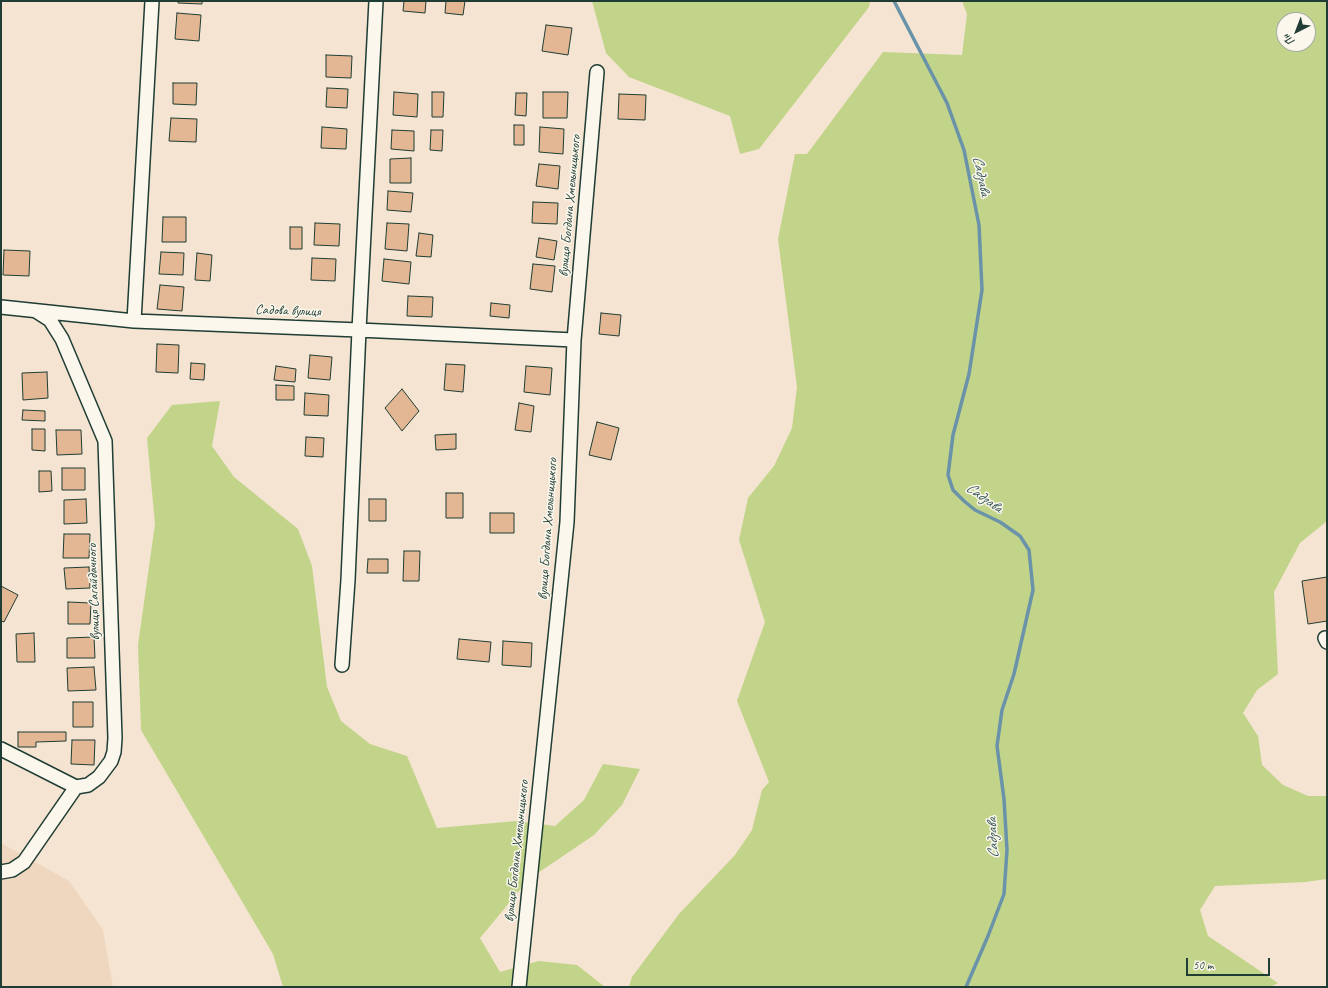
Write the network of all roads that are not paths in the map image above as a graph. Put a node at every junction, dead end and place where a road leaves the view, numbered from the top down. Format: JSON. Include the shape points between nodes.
{"nodes":[{"id":1,"x":152,"y":1,"type":"edge"},
{"id":2,"x":376,"y":1,"type":"edge"},
{"id":3,"x":597,"y":72,"type":"dead end"},
{"id":4,"x":1,"y":307,"type":"edge"},
{"id":5,"x":36,"y":311,"type":"junction"},
{"id":6,"x":134,"y":321,"type":"junction"},
{"id":7,"x":359,"y":330,"type":"junction"},
{"id":8,"x":574,"y":340,"type":"junction"},
{"id":9,"x":342,"y":665,"type":"dead end"},
{"id":10,"x":1,"y":749,"type":"edge"},
{"id":11,"x":76,"y":787,"type":"junction"},
{"id":12,"x":1,"y":872,"type":"edge"},
{"id":13,"x":519,"y":987,"type":"edge"}],
"edges":[{"from":1,"to":6,"type":"street"},
{"from":2,"to":7,"type":"street"},
{"from":3,"to":8,"type":"street","name":"вулиця Богдана Хмельницького"},
{"from":4,"to":5,"type":"street","name":"Садова вулиця"},
{"from":5,"to":6,"type":"street","name":"Садова вулиця"},
{"from":5,"to":11,"type":"street","name":"вулиця Сагайдачного","via":[[50,320],[62,339],[105,441],[114,752],[99,777],[88,786]]},
{"from":6,"to":7,"type":"street","name":"Садова вулиця"},
{"from":7,"to":8,"type":"street","name":"Садова вулиця"},
{"from":7,"to":9,"type":"street","via":[[349,572]]},
{"from":8,"to":13,"type":"street","name":"вулиця Богдана Хмельницького","via":[[567,522]]},
{"from":10,"to":11,"type":"street"},
{"from":11,"to":12,"type":"street","via":[[24,862],[12,870]]}]}
